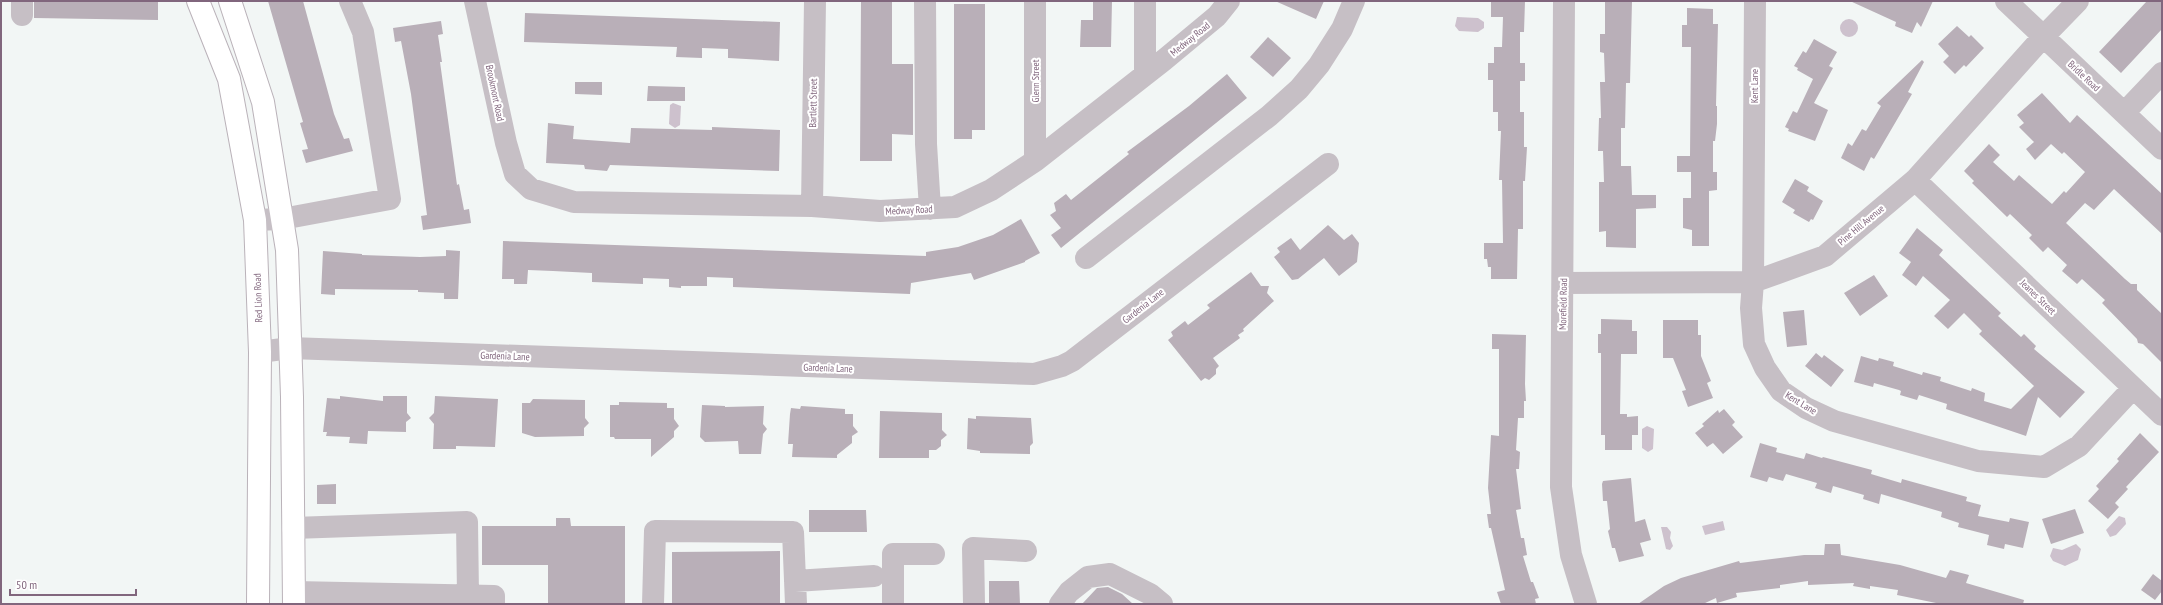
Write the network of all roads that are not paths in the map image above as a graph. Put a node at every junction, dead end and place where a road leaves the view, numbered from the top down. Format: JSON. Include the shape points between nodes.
{"nodes":[{"id":1,"x":198,"y":1,"type":"edge"},
{"id":2,"x":230,"y":1,"type":"edge"},
{"id":3,"x":350,"y":1,"type":"edge"},
{"id":4,"x":475,"y":1,"type":"edge"},
{"id":5,"x":815,"y":1,"type":"edge"},
{"id":6,"x":925,"y":1,"type":"edge"},
{"id":7,"x":1035,"y":1,"type":"edge"},
{"id":8,"x":1145,"y":1,"type":"edge"},
{"id":9,"x":1229,"y":1,"type":"edge"},
{"id":10,"x":1354,"y":1,"type":"edge"},
{"id":11,"x":1564,"y":1,"type":"edge"},
{"id":12,"x":1755,"y":1,"type":"edge"},
{"id":13,"x":2006,"y":1,"type":"edge"},
{"id":14,"x":2078,"y":1,"type":"edge"},
{"id":15,"x":2042,"y":37,"type":"junction"},
{"id":16,"x":2162,"y":73,"type":"edge"},
{"id":17,"x":1145,"y":74,"type":"junction"},
{"id":18,"x":2124,"y":113,"type":"junction"},
{"id":19,"x":2162,"y":149,"type":"edge"},
{"id":20,"x":1035,"y":161,"type":"junction"},
{"id":21,"x":1328,"y":164,"type":"dead end"},
{"id":22,"x":1915,"y":180,"type":"junction"},
{"id":23,"x":523,"y":182,"type":"joint"},
{"id":24,"x":812,"y":206,"type":"junction"},
{"id":25,"x":930,"y":209,"type":"junction"},
{"id":26,"x":282,"y":219,"type":"junction"},
{"id":27,"x":255,"y":220,"type":"junction"},
{"id":28,"x":1086,"y":258,"type":"dead end"},
{"id":29,"x":1753,"y":282,"type":"junction"},
{"id":30,"x":1564,"y":283,"type":"junction"},
{"id":31,"x":290,"y":348,"type":"junction"},
{"id":32,"x":260,"y":352,"type":"junction"},
{"id":33,"x":2133,"y":388,"type":"junction"},
{"id":34,"x":2162,"y":415,"type":"edge"},
{"id":35,"x":293,"y":528,"type":"junction"},
{"id":36,"x":1026,"y":551,"type":"dead end"},
{"id":37,"x":934,"y":554,"type":"dead end"},
{"id":38,"x":874,"y":576,"type":"dead end"},
{"id":39,"x":795,"y":581,"type":"junction"},
{"id":40,"x":468,"y":595,"type":"junction"},
{"id":41,"x":294,"y":598,"type":"edge"},
{"id":42,"x":258,"y":604,"type":"edge"},
{"id":43,"x":494,"y":604,"type":"edge"},
{"id":44,"x":653,"y":604,"type":"edge"},
{"id":45,"x":796,"y":604,"type":"edge"},
{"id":46,"x":893,"y":604,"type":"edge"},
{"id":47,"x":974,"y":604,"type":"edge"},
{"id":48,"x":1060,"y":604,"type":"edge"},
{"id":49,"x":1162,"y":604,"type":"edge"},
{"id":50,"x":1586,"y":604,"type":"edge"}],
"edges":[{"from":1,"to":27,"type":"main road","name":"Red Lion Road","via":[[229,79]]},
{"from":2,"to":26,"type":"main road","via":[[263,102]]},
{"from":3,"to":26,"type":"street","via":[[363,32],[390,199]]},
{"from":4,"to":23,"type":"street","name":"Brookmont Road","via":[[506,143],[515,174]]},
{"from":5,"to":24,"type":"street","name":"Bartlett Street"},
{"from":6,"to":25,"type":"street","via":[[926,144]]},
{"from":7,"to":20,"type":"street","name":"Glenn Street"},
{"from":8,"to":17,"type":"street"},
{"from":9,"to":17,"type":"street","name":"Medway Road","via":[[1217,16]]},
{"from":10,"to":28,"type":"street","via":[[1342,28],[1319,65],[1299,89],[1269,116]]},
{"from":11,"to":30,"type":"street","name":"Morefield Road"},
{"from":12,"to":29,"type":"street","name":"Kent Lane"},
{"from":13,"to":15,"type":"street","name":"Bridle Road"},
{"from":14,"to":15,"type":"street","name":"Pine Hill Avenue"},
{"from":15,"to":18,"type":"street","name":"Bridle Road"},
{"from":15,"to":22,"type":"street","name":"Pine Hill Avenue"},
{"from":16,"to":18,"type":"street"},
{"from":17,"to":20,"type":"street","name":"Medway Road"},
{"from":18,"to":19,"type":"street","name":"Bridle Road"},
{"from":20,"to":25,"type":"street","name":"Medway Road","via":[[991,190],[955,207]]},
{"from":21,"to":31,"type":"street","name":"Gardenia Lane","via":[[1072,361],[1034,374]]},
{"from":22,"to":29,"type":"street","name":"Pine Hill Avenue","via":[[1825,256]]},
{"from":22,"to":33,"type":"street","name":"Jeanes Street"},
{"from":23,"to":24,"type":"street","name":"Medway Road","via":[[531,189],[574,202]]},
{"from":24,"to":25,"type":"street","name":"Medway Road","via":[[880,211]]},
{"from":26,"to":27,"type":"street"},
{"from":26,"to":31,"type":"main road","via":[[287,250]]},
{"from":27,"to":32,"type":"main road","name":"Red Lion Road"},
{"from":29,"to":30,"type":"street","name":"Pine Hill Avenue"},
{"from":29,"to":33,"type":"street","name":"Kent Lane","via":[[1751,308],[1754,344],[1780,391],[1806,408],[1834,420],[1978,461],[2044,467],[2079,446]]},
{"from":30,"to":50,"type":"street","name":"Morefield Road","via":[[1561,487],[1571,555]]},
{"from":31,"to":32,"type":"street","name":"Gardenia Lane"},
{"from":31,"to":35,"type":"main road"},
{"from":32,"to":42,"type":"main road","name":"Red Lion Road"},
{"from":33,"to":34,"type":"street","name":"Jeanes Street"},
{"from":35,"to":40,"type":"street","via":[[467,522]]},
{"from":35,"to":41,"type":"main road"},
{"from":36,"to":47,"type":"street","via":[[973,548]]},
{"from":37,"to":46,"type":"street","via":[[893,554]]},
{"from":38,"to":39,"type":"street"},
{"from":39,"to":44,"type":"street","via":[[793,532],[655,531]]},
{"from":39,"to":45,"type":"street"},
{"from":40,"to":41,"type":"street"},
{"from":40,"to":43,"type":"street","via":[[494,596]]},
{"from":48,"to":49,"type":"street","via":[[1069,592],[1088,577],[1110,574],[1150,594]]}]}
